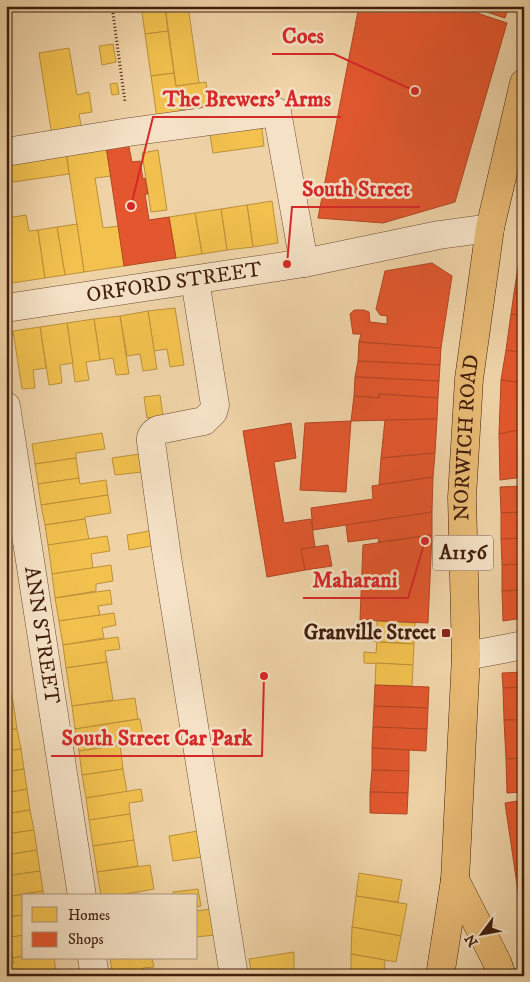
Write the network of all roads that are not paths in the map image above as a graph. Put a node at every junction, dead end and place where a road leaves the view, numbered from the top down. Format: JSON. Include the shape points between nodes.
{"nodes":[{"id":1,"x":524,"y":84,"type":"edge"},
{"id":2,"x":6,"y":152,"type":"edge"},
{"id":3,"x":490,"y":228,"type":"junction"},
{"id":4,"x":304,"y":263,"type":"junction"},
{"id":5,"x":195,"y":280,"type":"junction"},
{"id":6,"x":6,"y":308,"type":"edge"},
{"id":7,"x":6,"y":406,"type":"edge"},
{"id":8,"x":524,"y":645,"type":"edge"},
{"id":9,"x":466,"y":656,"type":"junction"},
{"id":10,"x":455,"y":880,"type":"junction"},
{"id":11,"x":82,"y":894,"type":"edge"},
{"id":12,"x":92,"y":960,"type":"edge"},
{"id":13,"x":94,"y":976,"type":"edge"},
{"id":14,"x":234,"y":976,"type":"edge"},
{"id":15,"x":440,"y":976,"type":"edge"},
{"id":16,"x":502,"y":976,"type":"edge"}],
"edges":[{"from":1,"to":3,"type":"main road","name":"NORWICH ROAD","number":"A1156"},
{"from":2,"to":4,"type":"street","via":[[277,112]]},
{"from":3,"to":4,"type":"street","name":"ORFORD STREET","via":[[439,235]]},
{"from":3,"to":9,"type":"main road","name":"NORWICH ROAD","number":"A1156","via":[[469,378],[462,497]]},
{"from":4,"to":5,"type":"street","name":"ORFORD STREET"},
{"from":5,"to":6,"type":"street","name":"ORFORD STREET"},
{"from":5,"to":14,"type":"street","via":[[215,405],[204,421],[158,430],[153,433],[151,442]]},
{"from":7,"to":11,"type":"street","name":"ANN STREET"},
{"from":8,"to":9,"type":"street"},
{"from":9,"to":10,"type":"main road","name":"NORWICH ROAD","number":"A1156"},
{"from":10,"to":15,"type":"main road","name":"NORWICH ROAD","number":"A1156"},
{"from":10,"to":16,"type":"main road"},
{"from":12,"to":13,"type":"street"}]}
